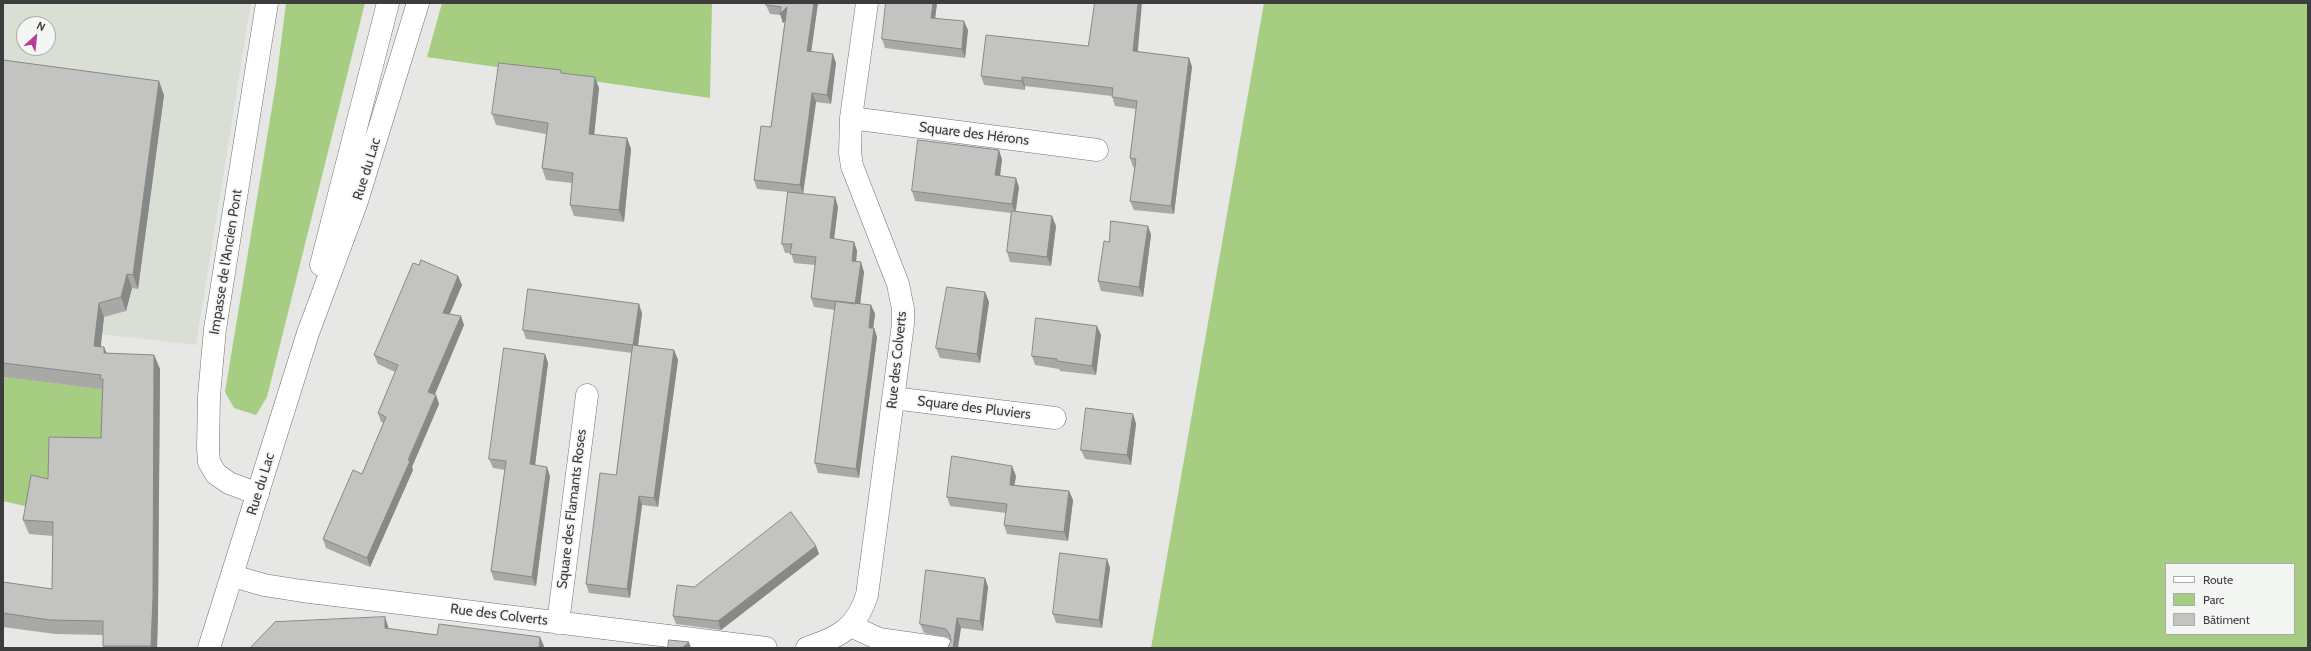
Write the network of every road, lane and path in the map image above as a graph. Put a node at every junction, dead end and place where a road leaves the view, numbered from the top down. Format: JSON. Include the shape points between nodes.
{"nodes":[{"id":1,"x":267,"y":3,"type":"edge"},
{"id":2,"x":388,"y":3,"type":"edge"},
{"id":3,"x":418,"y":3,"type":"edge"},
{"id":4,"x":867,"y":3,"type":"edge"},
{"id":5,"x":852,"y":118,"type":"junction"},
{"id":6,"x":1097,"y":150,"type":"dead end"},
{"id":7,"x":308,"y":333,"type":"junction"},
{"id":8,"x":586,"y":395,"type":"dead end"},
{"id":9,"x":893,"y":398,"type":"junction"},
{"id":10,"x":1055,"y":418,"type":"dead end"},
{"id":11,"x":258,"y":494,"type":"junction"},
{"id":12,"x":233,"y":576,"type":"junction"},
{"id":13,"x":558,"y":623,"type":"junction"},
{"id":14,"x":851,"y":626,"type":"junction"},
{"id":15,"x":212,"y":644,"type":"edge"},
{"id":16,"x":766,"y":648,"type":"edge"},
{"id":17,"x":807,"y":648,"type":"edge"},
{"id":18,"x":942,"y":648,"type":"edge"}],
"edges":[{"from":1,"to":11,"type":"street","name":"Impasse de l'Ancien Pont","via":[[215,329],[208,440],[209,462],[216,474],[229,483]]},
{"from":2,"to":7,"type":"street","name":"Rue du Lac","via":[[334,212]]},
{"from":3,"to":7,"type":"street","name":"Rue du Lac","via":[[354,210]]},
{"from":4,"to":5,"type":"street","name":"Rue des Colverts"},
{"from":5,"to":6,"type":"street","name":"Square des Hérons"},
{"from":5,"to":9,"type":"street","name":"Rue des Colverts","via":[[852,166],[902,296],[903,324]]},
{"from":7,"to":11,"type":"street","name":"Rue du Lac"},
{"from":8,"to":13,"type":"street","name":"Square des Flamants Roses"},
{"from":9,"to":10,"type":"street","name":"Square des Pluviers"},
{"from":9,"to":14,"type":"street","name":"Rue des Colverts","via":[[867,595],[860,613]]},
{"from":11,"to":12,"type":"street","name":"Rue du Lac"},
{"from":12,"to":13,"type":"street","name":"Rue des Colverts","via":[[264,586]]},
{"from":12,"to":15,"type":"street","name":"Rue du Lac"},
{"from":13,"to":16,"type":"street","name":"Rue des Colverts"},
{"from":14,"to":17,"type":"street","name":"Rue des Colverts","via":[[836,636]]},
{"from":14,"to":18,"type":"street","via":[[879,639]]}]}
